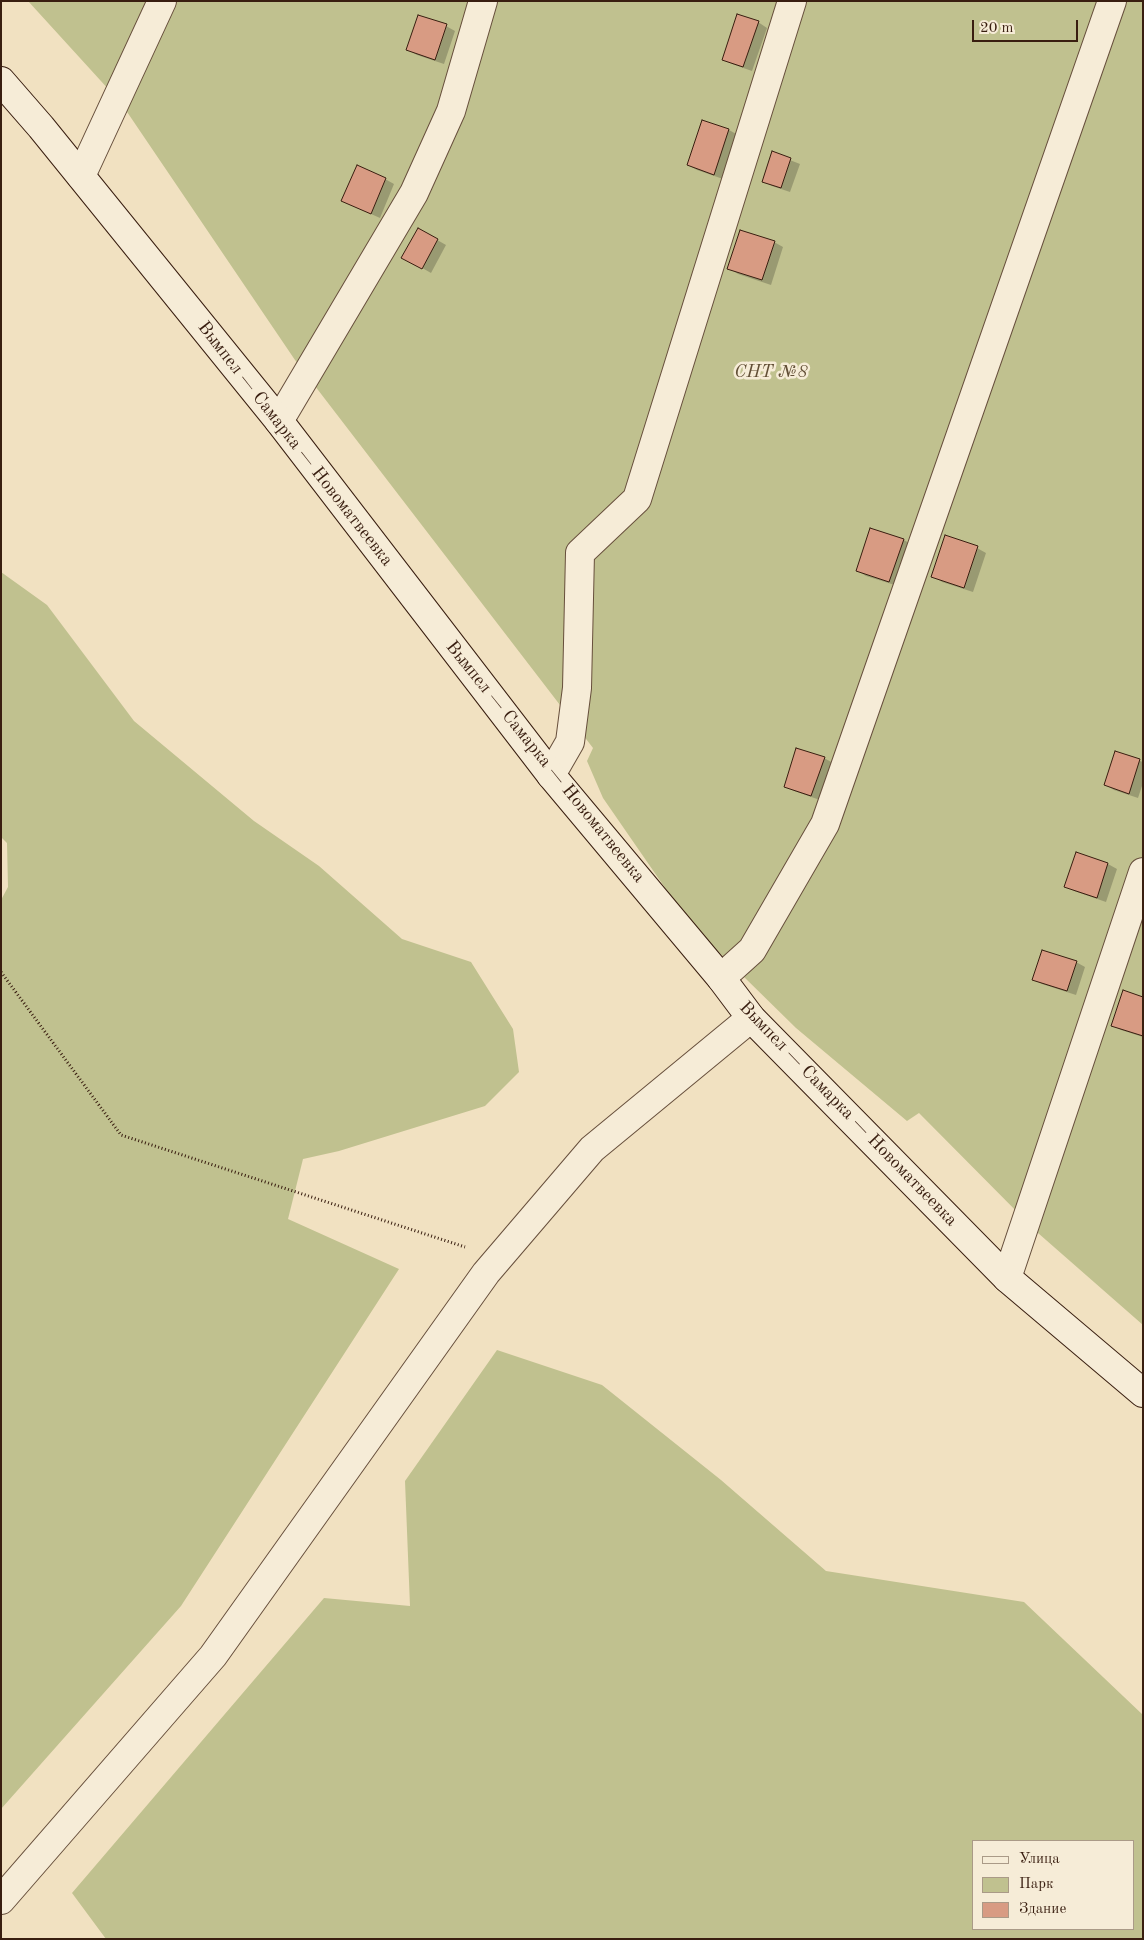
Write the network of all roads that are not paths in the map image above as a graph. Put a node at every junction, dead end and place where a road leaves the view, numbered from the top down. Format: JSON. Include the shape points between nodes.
{"nodes":[{"id":1,"x":162,"y":1,"type":"edge"},
{"id":2,"x":483,"y":1,"type":"edge"},
{"id":3,"x":792,"y":1,"type":"edge"},
{"id":4,"x":1112,"y":1,"type":"edge"},
{"id":5,"x":1,"y":81,"type":"edge"},
{"id":6,"x":81,"y":176,"type":"junction"},
{"id":7,"x":279,"y":420,"type":"junction"},
{"id":8,"x":551,"y":775,"type":"junction"},
{"id":9,"x":1143,"y":872,"type":"edge"},
{"id":10,"x":721,"y":978,"type":"junction"},
{"id":11,"x":751,"y":1018,"type":"junction"},
{"id":12,"x":1007,"y":1278,"type":"junction"},
{"id":13,"x":1143,"y":1393,"type":"edge"},
{"id":14,"x":1,"y":1900,"type":"edge"}],
"edges":[{"from":1,"to":6,"type":"street"},
{"from":2,"to":7,"type":"street","via":[[451,111],[414,193]]},
{"from":3,"to":8,"type":"street","via":[[638,498],[580,554],[576,688],[570,742]]},
{"from":4,"to":10,"type":"street","via":[[825,824],[752,950]]},
{"from":5,"to":6,"type":"street","name":"Вымпел — Самарка — Новоматвеевка"},
{"from":6,"to":7,"type":"street","name":"Вымпел — Самарка — Новоматвеевка"},
{"from":7,"to":8,"type":"street","name":"Вымпел — Самарка — Новоматвеевка"},
{"from":8,"to":10,"type":"street","name":"Вымпел — Самарка — Новоматвеевка"},
{"from":9,"to":12,"type":"street"},
{"from":10,"to":11,"type":"street","name":"Вымпел — Самарка — Новоматвеевка"},
{"from":11,"to":12,"type":"street","name":"Вымпел — Самарка — Новоматвеевка"},
{"from":11,"to":14,"type":"street","via":[[592,1149],[486,1273],[213,1656]]},
{"from":12,"to":13,"type":"street","name":"Вымпел — Самарка — Новоматвеевка"}]}
